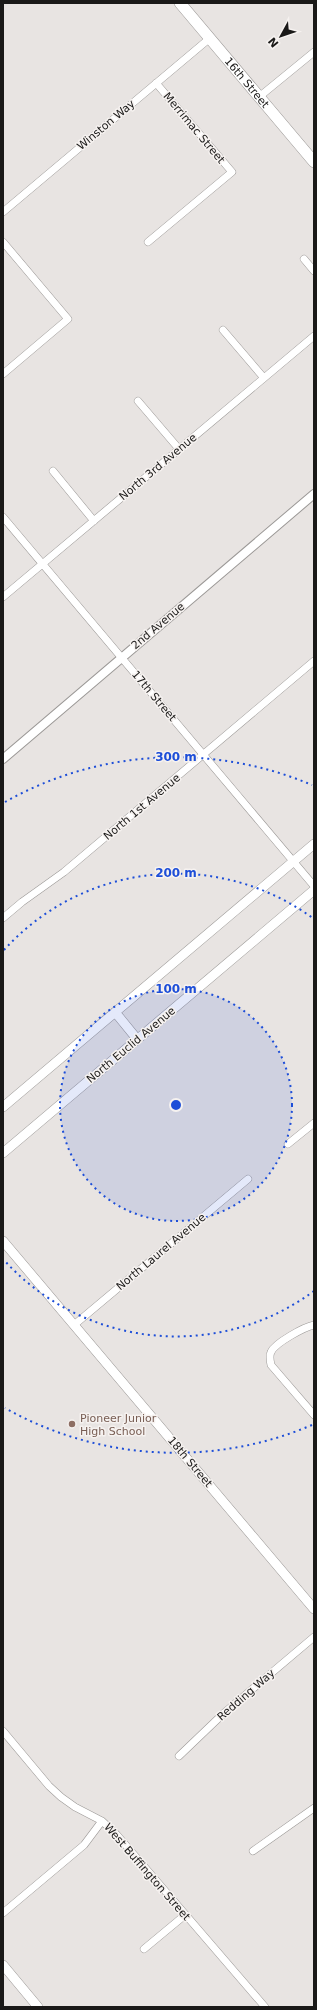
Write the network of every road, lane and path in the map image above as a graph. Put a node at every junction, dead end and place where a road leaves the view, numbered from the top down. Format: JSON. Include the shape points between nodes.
{"nodes":[{"id":1,"x":180,"y":3,"type":"edge"},
{"id":2,"x":210,"y":38,"type":"junction"},
{"id":3,"x":314,"y":52,"type":"edge"},
{"id":4,"x":156,"y":83,"type":"junction"},
{"id":5,"x":260,"y":97,"type":"junction"},
{"id":6,"x":314,"y":162,"type":"edge"},
{"id":7,"x":3,"y":212,"type":"edge"},
{"id":8,"x":3,"y":242,"type":"edge"},
{"id":9,"x":148,"y":242,"type":"dead end"},
{"id":10,"x":304,"y":259,"type":"dead end"},
{"id":11,"x":314,"y":271,"type":"edge"},
{"id":12,"x":223,"y":330,"type":"dead end"},
{"id":13,"x":314,"y":336,"type":"edge"},
{"id":14,"x":3,"y":374,"type":"edge"},
{"id":15,"x":264,"y":378,"type":"junction"},
{"id":16,"x":138,"y":401,"type":"dead end"},
{"id":17,"x":179,"y":449,"type":"junction"},
{"id":18,"x":53,"y":471,"type":"dead end"},
{"id":19,"x":314,"y":494,"type":"edge"},
{"id":20,"x":3,"y":517,"type":"edge"},
{"id":21,"x":94,"y":521,"type":"junction"},
{"id":22,"x":42,"y":564,"type":"junction"},
{"id":23,"x":3,"y":598,"type":"edge"},
{"id":24,"x":121,"y":657,"type":"junction"},
{"id":25,"x":314,"y":661,"type":"edge"},
{"id":26,"x":204,"y":755,"type":"junction"},
{"id":27,"x":3,"y":759,"type":"edge"},
{"id":28,"x":314,"y":844,"type":"edge"},
{"id":29,"x":293,"y":862,"type":"junction"},
{"id":30,"x":314,"y":886,"type":"edge"},
{"id":31,"x":314,"y":890,"type":"edge"},
{"id":32,"x":3,"y":918,"type":"edge"},
{"id":33,"x":115,"y":1012,"type":"junction"},
{"id":34,"x":137,"y":1039,"type":"junction"},
{"id":35,"x":3,"y":1107,"type":"edge"},
{"id":36,"x":314,"y":1123,"type":"edge"},
{"id":37,"x":288,"y":1144,"type":"dead end"},
{"id":38,"x":3,"y":1153,"type":"edge"},
{"id":39,"x":248,"y":1179,"type":"dead end"},
{"id":40,"x":3,"y":1241,"type":"edge"},
{"id":41,"x":314,"y":1325,"type":"edge"},
{"id":42,"x":74,"y":1326,"type":"junction"},
{"id":43,"x":314,"y":1415,"type":"edge"},
{"id":44,"x":314,"y":1609,"type":"edge"},
{"id":45,"x":314,"y":1637,"type":"edge"},
{"id":46,"x":3,"y":1731,"type":"edge"},
{"id":47,"x":179,"y":1756,"type":"dead end"},
{"id":48,"x":314,"y":1808,"type":"edge"},
{"id":49,"x":102,"y":1820,"type":"junction"},
{"id":50,"x":253,"y":1851,"type":"dead end"},
{"id":51,"x":3,"y":1913,"type":"edge"},
{"id":52,"x":185,"y":1915,"type":"junction"},
{"id":53,"x":144,"y":1949,"type":"dead end"},
{"id":54,"x":3,"y":1965,"type":"edge"},
{"id":55,"x":262,"y":2006,"type":"edge"},
{"id":56,"x":38,"y":2007,"type":"edge"}],
"edges":[{"from":1,"to":2,"type":"main road","name":"16th Street"},
{"from":2,"to":4,"type":"street","name":"Winston Way"},
{"from":2,"to":5,"type":"main road","name":"16th Street"},
{"from":3,"to":5,"type":"street"},
{"from":4,"to":7,"type":"street","name":"Winston Way"},
{"from":4,"to":9,"type":"street","name":"Merrimac Street","via":[[232,172]]},
{"from":5,"to":6,"type":"main road","name":"16th Street"},
{"from":8,"to":14,"type":"street","via":[[68,319]]},
{"from":10,"to":11,"type":"street"},
{"from":12,"to":15,"type":"street"},
{"from":13,"to":15,"type":"street","name":"North 3rd Avenue"},
{"from":15,"to":17,"type":"street","name":"North 3rd Avenue"},
{"from":16,"to":17,"type":"street"},
{"from":17,"to":21,"type":"street","name":"North 3rd Avenue"},
{"from":18,"to":21,"type":"street"},
{"from":19,"to":24,"type":"street","name":"2nd Avenue"},
{"from":20,"to":22,"type":"street","name":"17th Street"},
{"from":21,"to":22,"type":"street","name":"North 3rd Avenue"},
{"from":22,"to":23,"type":"street","name":"North 3rd Avenue"},
{"from":22,"to":24,"type":"street","name":"17th Street"},
{"from":24,"to":26,"type":"street","name":"17th Street"},
{"from":24,"to":27,"type":"street","name":"2nd Avenue"},
{"from":25,"to":26,"type":"street","name":"North 1st Avenue"},
{"from":26,"to":29,"type":"street","name":"17th Street"},
{"from":26,"to":32,"type":"street","name":"North 1st Avenue","via":[[64,872]]},
{"from":28,"to":29,"type":"main road"},
{"from":29,"to":30,"type":"street","name":"17th Street"},
{"from":29,"to":33,"type":"main road"},
{"from":31,"to":34,"type":"main road","name":"North Euclid Avenue"},
{"from":33,"to":34,"type":"main road"},
{"from":33,"to":35,"type":"main road"},
{"from":34,"to":38,"type":"main road","name":"North Euclid Avenue"},
{"from":36,"to":37,"type":"street"},
{"from":39,"to":42,"type":"street","name":"North Laurel Avenue"},
{"from":40,"to":42,"type":"main road","name":"18th Street"},
{"from":41,"to":43,"type":"street","via":[[278,1345],[272,1351],[270,1365]]},
{"from":42,"to":44,"type":"main road","name":"18th Street"},
{"from":45,"to":47,"type":"street","name":"Redding Way","via":[[224,1713]]},
{"from":46,"to":49,"type":"street","name":"West Buffington Street","via":[[61,1797]]},
{"from":48,"to":50,"type":"street"},
{"from":49,"to":51,"type":"street","via":[[84,1845]]},
{"from":49,"to":52,"type":"street","name":"West Buffington Street"},
{"from":52,"to":53,"type":"street"},
{"from":52,"to":55,"type":"street","name":"West Buffington Street"},
{"from":54,"to":56,"type":"main road"}]}
